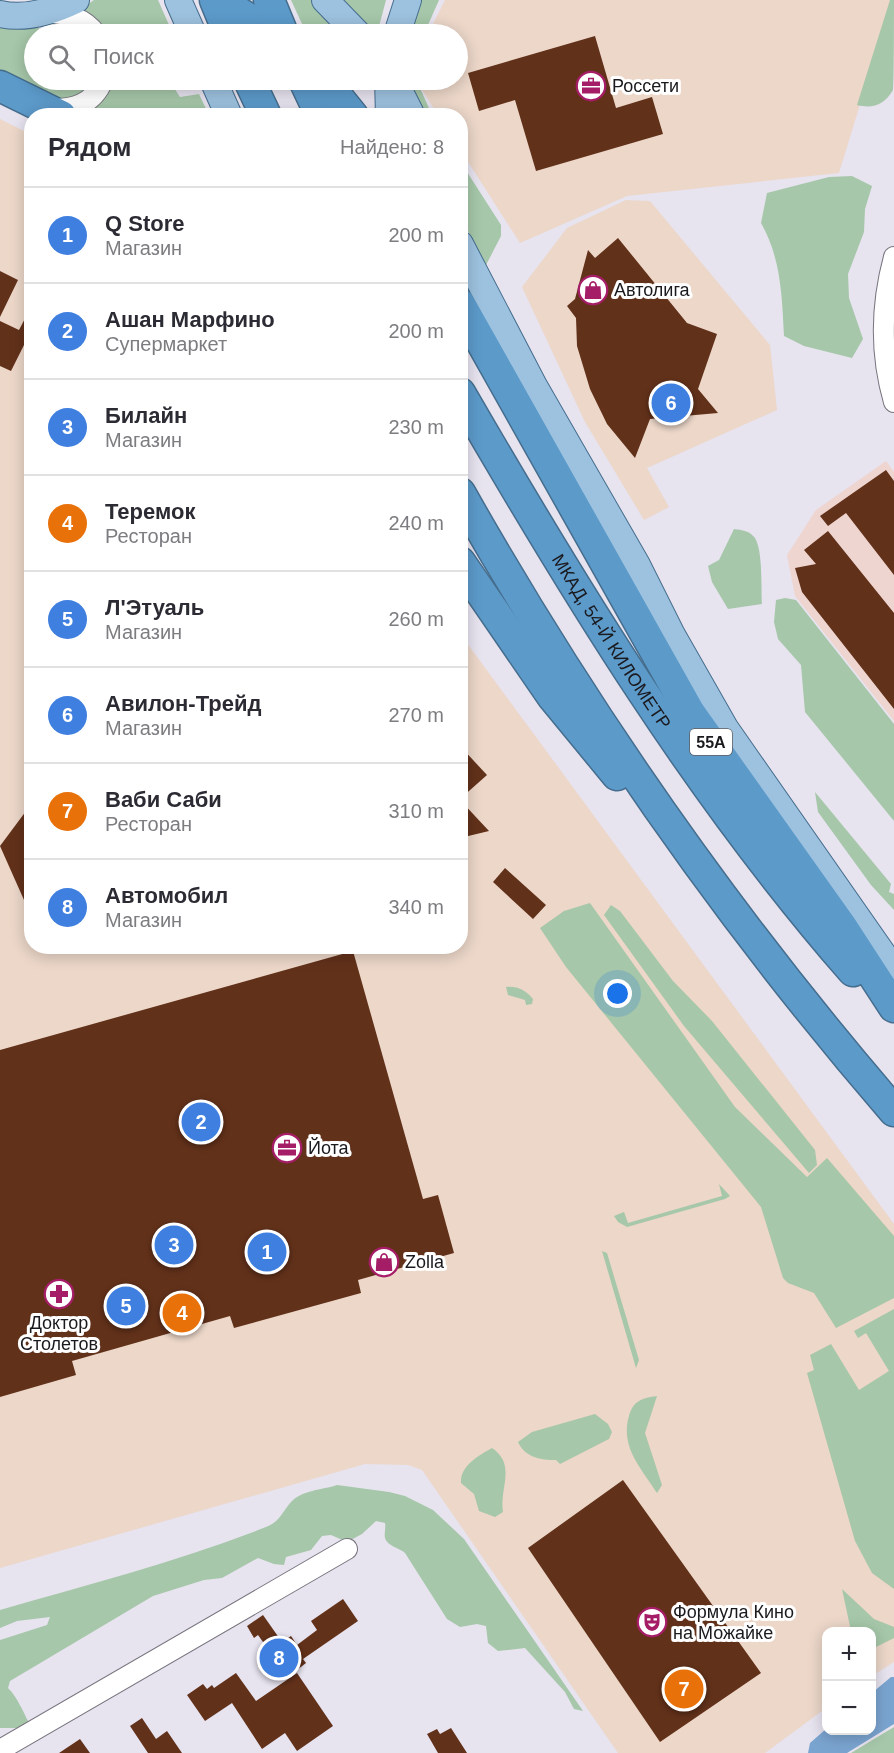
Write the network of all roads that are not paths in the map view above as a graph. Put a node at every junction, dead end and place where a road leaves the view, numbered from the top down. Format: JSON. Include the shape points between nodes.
{"nodes":[{"id":1,"x":76,"y":0,"type":"edge"},
{"id":2,"x":178,"y":0,"type":"edge"},
{"id":3,"x":216,"y":0,"type":"edge"},
{"id":4,"x":269,"y":0,"type":"edge"},
{"id":5,"x":325,"y":0,"type":"edge"},
{"id":6,"x":408,"y":0,"type":"edge"},
{"id":7,"x":45,"y":12,"type":"junction"},
{"id":8,"x":0,"y":15,"type":"edge"},
{"id":9,"x":86,"y":24,"type":"edge"},
{"id":10,"x":189,"y":24,"type":"edge"},
{"id":11,"x":225,"y":24,"type":"edge"},
{"id":12,"x":257,"y":24,"type":"edge"},
{"id":13,"x":279,"y":24,"type":"edge"},
{"id":14,"x":348,"y":24,"type":"edge"},
{"id":15,"x":400,"y":24,"type":"edge"},
{"id":16,"x":0,"y":86,"type":"edge"},
{"id":17,"x":96,"y":90,"type":"edge"},
{"id":18,"x":217,"y":90,"type":"edge"},
{"id":19,"x":254,"y":90,"type":"edge"},
{"id":20,"x":309,"y":90,"type":"edge"},
{"id":21,"x":332,"y":90,"type":"edge"},
{"id":22,"x":388,"y":90,"type":"edge"},
{"id":23,"x":399,"y":90,"type":"edge"},
{"id":24,"x":46,"y":108,"type":"edge"},
{"id":25,"x":69,"y":108,"type":"edge"},
{"id":26,"x":225,"y":108,"type":"edge"},
{"id":27,"x":262,"y":108,"type":"edge"},
{"id":28,"x":317,"y":108,"type":"edge"},
{"id":29,"x":347,"y":108,"type":"edge"},
{"id":30,"x":389,"y":108,"type":"edge"},
{"id":31,"x":408,"y":108,"type":"edge"},
{"id":32,"x":894,"y":256,"type":"edge"},
{"id":33,"x":468,"y":259,"type":"edge"},
{"id":34,"x":468,"y":318,"type":"edge"},
{"id":35,"x":894,"y":402,"type":"edge"},
{"id":36,"x":468,"y":407,"type":"edge"},
{"id":37,"x":468,"y":506,"type":"edge"},
{"id":38,"x":468,"y":574,"type":"edge"},
{"id":39,"x":702,"y":872,"type":"junction"},
{"id":40,"x":894,"y":970,"type":"edge"},
{"id":41,"x":894,"y":1007,"type":"edge"},
{"id":42,"x":894,"y":1019,"type":"edge"},
{"id":43,"x":894,"y":1111,"type":"edge"},
{"id":44,"x":347,"y":1549,"type":"dead end"},
{"id":45,"x":0,"y":1750,"type":"edge"}],
"edges":[{"from":1,"to":7,"type":"main road"},
{"from":2,"to":10,"type":"main road"},
{"from":3,"to":11,"type":"highway"},
{"from":3,"to":12,"type":"highway"},
{"from":4,"to":13,"type":"highway"},
{"from":5,"to":14,"type":"main road"},
{"from":6,"to":15,"type":"main road"},
{"from":7,"to":8,"type":"main road"},
{"from":7,"to":9,"type":"street","via":[[68,14]]},
{"from":16,"to":24,"type":"highway"},
{"from":17,"to":25,"type":"street","via":[[90,100]]},
{"from":18,"to":26,"type":"main road"},
{"from":19,"to":27,"type":"highway"},
{"from":20,"to":28,"type":"highway"},
{"from":21,"to":29,"type":"highway"},
{"from":22,"to":30,"type":"main road"},
{"from":23,"to":31,"type":"main road"},
{"from":32,"to":35,"type":"street","via":[[883,330],[885,363]]},
{"from":33,"to":40,"type":"main road","via":[[534,386],[725,728]]},
{"from":34,"to":41,"type":"highway","number":"55А","via":[[690,713]]},
{"from":36,"to":42,"type":"highway","name":"МКАД, 54-Й КИЛОМЕТР","via":[[565,572],[655,713],[826,941]]},
{"from":37,"to":39,"type":"highway","via":[[557,656]]},
{"from":38,"to":39,"type":"highway","via":[[552,696]]},
{"from":39,"to":43,"type":"highway","via":[[829,1035]]},
{"from":44,"to":45,"type":"street"}]}
